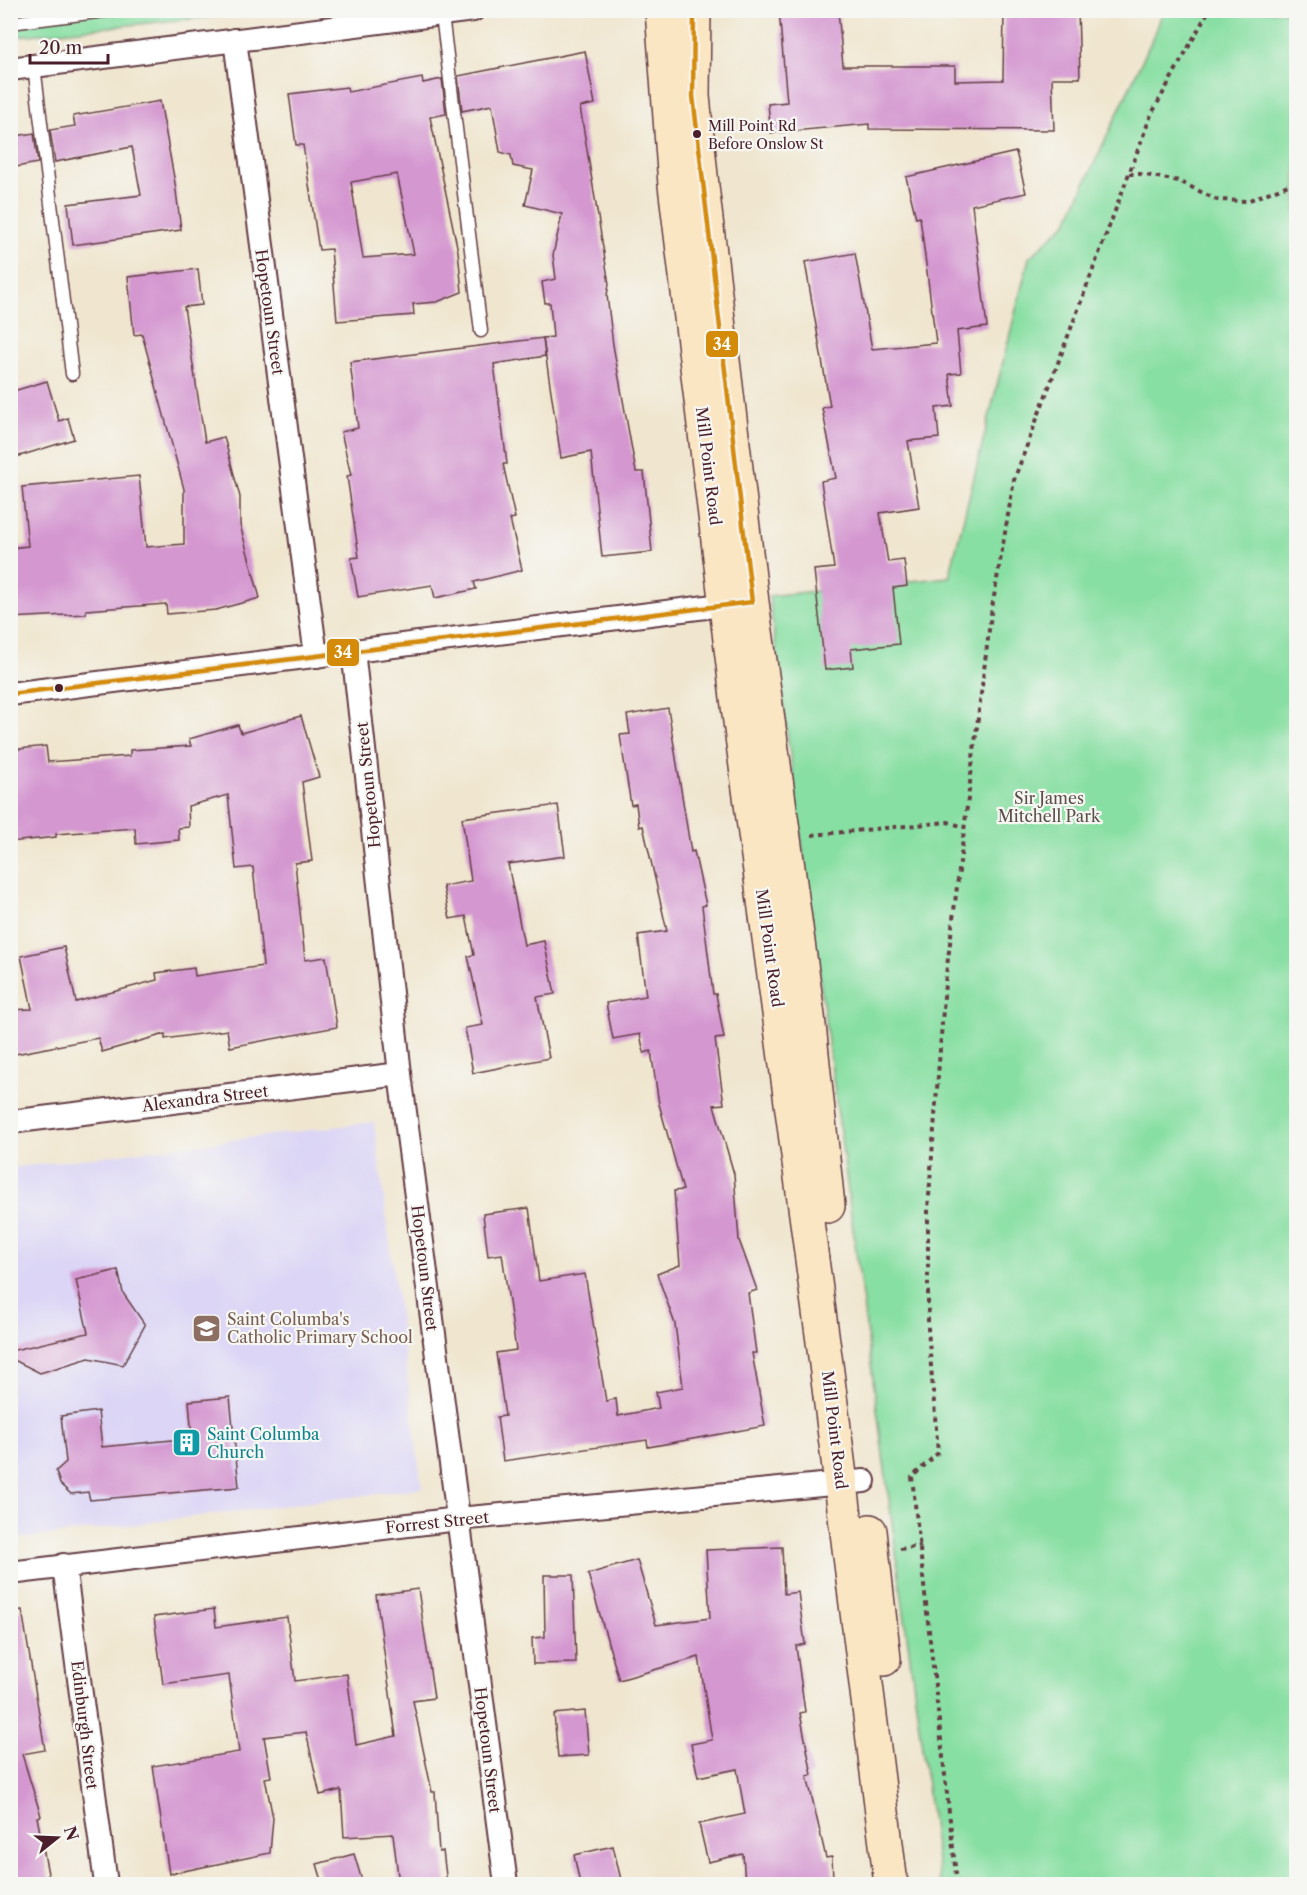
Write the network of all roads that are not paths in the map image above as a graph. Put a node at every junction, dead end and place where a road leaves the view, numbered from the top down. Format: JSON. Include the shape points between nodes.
{"nodes":[{"id":1,"x":113,"y":10,"type":"edge"},
{"id":2,"x":473,"y":10,"type":"edge"},
{"id":3,"x":662,"y":10,"type":"edge"},
{"id":4,"x":694,"y":10,"type":"edge"},
{"id":5,"x":442,"y":15,"type":"junction"},
{"id":6,"x":10,"y":23,"type":"edge"},
{"id":7,"x":235,"y":40,"type":"junction"},
{"id":8,"x":34,"y":66,"type":"junction"},
{"id":9,"x":10,"y":69,"type":"edge"},
{"id":10,"x":481,"y":331,"type":"dead end"},
{"id":11,"x":72,"y":374,"type":"dead end"},
{"id":12,"x":739,"y":603,"type":"junction"},
{"id":13,"x":353,"y":650,"type":"junction"},
{"id":14,"x":316,"y":656,"type":"junction"},
{"id":15,"x":10,"y":694,"type":"edge"},
{"id":16,"x":400,"y":1074,"type":"junction"},
{"id":17,"x":10,"y":1122,"type":"edge"},
{"id":18,"x":853,"y":1482,"type":"junction"},
{"id":19,"x":458,"y":1520,"type":"junction"},
{"id":20,"x":64,"y":1565,"type":"junction"},
{"id":21,"x":10,"y":1573,"type":"edge"},
{"id":22,"x":106,"y":1884,"type":"edge"},
{"id":23,"x":506,"y":1884,"type":"edge"},
{"id":24,"x":891,"y":1884,"type":"edge"},
{"id":25,"x":913,"y":1884,"type":"edge"}],
"edges":[{"from":1,"to":6,"type":"lane"},
{"from":2,"to":5,"type":"street"},
{"from":3,"to":12,"type":"main road","name":"Mill Point Road","via":[[675,185]]},
{"from":4,"to":12,"type":"main road","name":"Mill Point Road","via":[[693,96]]},
{"from":5,"to":7,"type":"street"},
{"from":5,"to":10,"type":"lane"},
{"from":7,"to":8,"type":"street"},
{"from":7,"to":14,"type":"street","name":"Hopetoun Street"},
{"from":8,"to":9,"type":"street"},
{"from":8,"to":11,"type":"lane"},
{"from":12,"to":13,"type":"street"},
{"from":12,"to":18,"type":"main road","name":"Mill Point Road","via":[[808,1016]]},
{"from":13,"to":14,"type":"street"},
{"from":13,"to":16,"type":"street","name":"Hopetoun Street"},
{"from":14,"to":15,"type":"street"},
{"from":16,"to":17,"type":"street","name":"Alexandra Street"},
{"from":16,"to":19,"type":"street","name":"Hopetoun Street"},
{"from":18,"to":19,"type":"street","name":"Forrest Street"},
{"from":18,"to":24,"type":"main road","name":"Mill Point Road"},
{"from":18,"to":25,"type":"main road","name":"Mill Point Road"},
{"from":19,"to":20,"type":"street","name":"Forrest Street"},
{"from":19,"to":23,"type":"street","name":"Hopetoun Street"},
{"from":20,"to":21,"type":"street","name":"Forrest Street"},
{"from":20,"to":22,"type":"street","name":"Edinburgh Street"}]}
